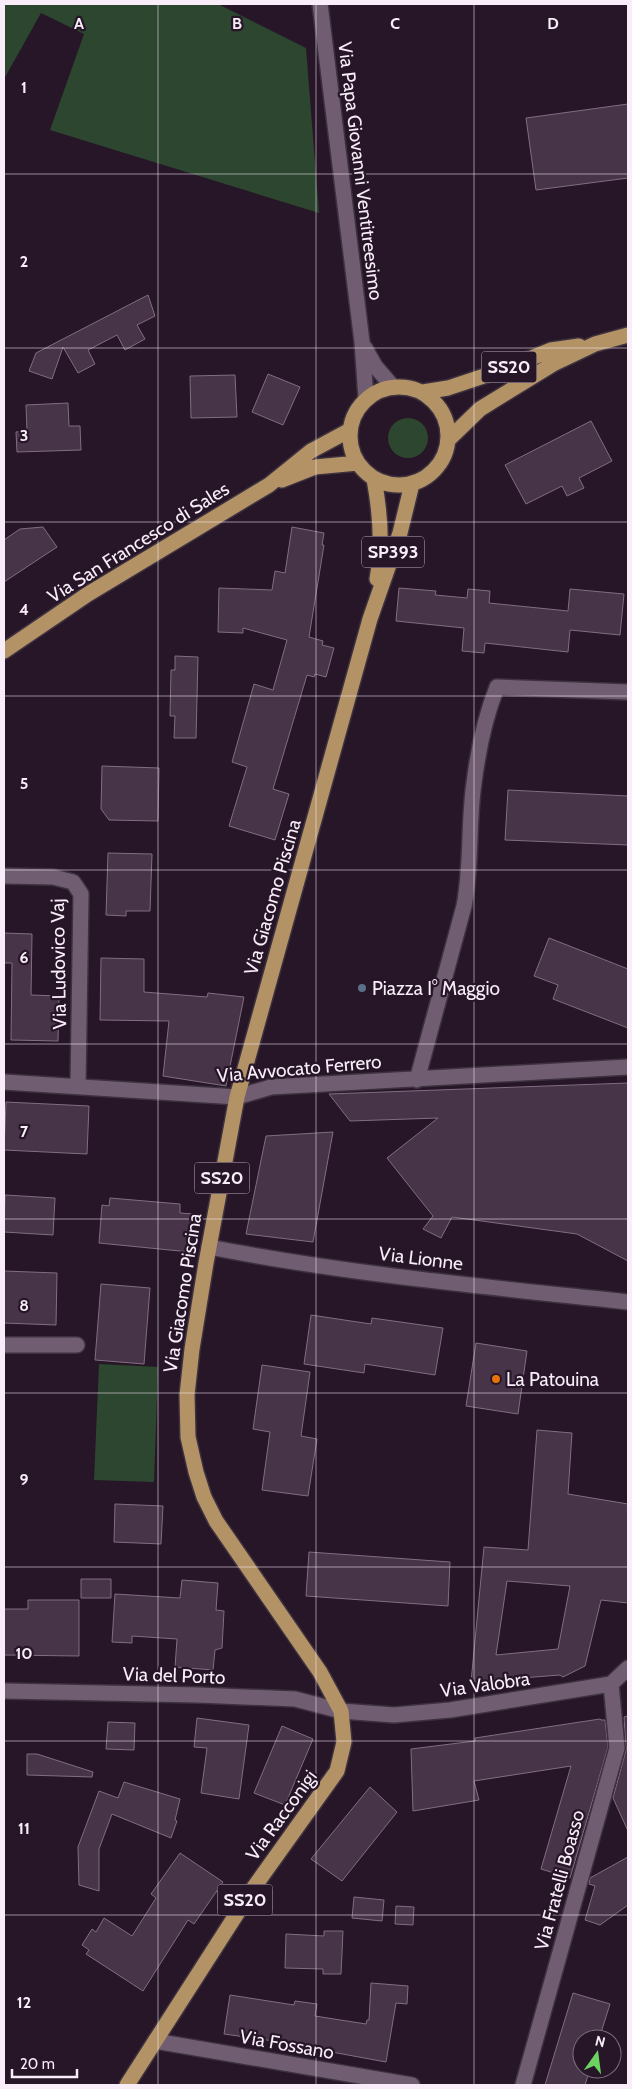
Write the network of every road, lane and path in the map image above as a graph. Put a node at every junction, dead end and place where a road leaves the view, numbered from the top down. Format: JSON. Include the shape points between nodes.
{"nodes":[{"id":1,"x":320,"y":4,"type":"edge"},
{"id":2,"x":628,"y":335,"type":"edge"},
{"id":3,"x":362,"y":342,"type":"junction"},
{"id":4,"x":595,"y":344,"type":"junction"},
{"id":5,"x":393,"y":387,"type":"junction"},
{"id":6,"x":423,"y":392,"type":"junction"},
{"id":7,"x":366,"y":399,"type":"junction"},
{"id":8,"x":350,"y":430,"type":"junction"},
{"id":9,"x":449,"y":439,"type":"junction"},
{"id":10,"x":358,"y":463,"type":"junction"},
{"id":11,"x":374,"y":479,"type":"junction"},
{"id":12,"x":412,"y":484,"type":"junction"},
{"id":13,"x":269,"y":485,"type":"junction"},
{"id":14,"x":370,"y":619,"type":"junction"},
{"id":15,"x":4,"y":651,"type":"edge"},
{"id":16,"x":628,"y":692,"type":"edge"},
{"id":17,"x":4,"y":876,"type":"edge"},
{"id":18,"x":628,"y":1067,"type":"edge"},
{"id":19,"x":416,"y":1080,"type":"junction"},
{"id":20,"x":4,"y":1082,"type":"edge"},
{"id":21,"x":78,"y":1086,"type":"junction"},
{"id":22,"x":237,"y":1097,"type":"junction"},
{"id":23,"x":209,"y":1246,"type":"junction"},
{"id":24,"x":628,"y":1302,"type":"edge"},
{"id":25,"x":4,"y":1345,"type":"edge"},
{"id":26,"x":77,"y":1345,"type":"dead end"},
{"id":27,"x":628,"y":1668,"type":"edge"},
{"id":28,"x":611,"y":1684,"type":"junction"},
{"id":29,"x":4,"y":1690,"type":"edge"},
{"id":30,"x":341,"y":1712,"type":"junction"},
{"id":31,"x":155,"y":2041,"type":"junction"},
{"id":32,"x":127,"y":2085,"type":"edge"},
{"id":33,"x":412,"y":2085,"type":"edge"},
{"id":34,"x":523,"y":2085,"type":"edge"}],
"edges":[{"from":1,"to":3,"type":"street","name":"Via Papa Giovanni Ventitreesimo"},
{"from":2,"to":4,"type":"main road","number":"SS20"},
{"from":3,"to":5,"type":"street","name":"Via Papa Giovanni Ventitreesimo","via":[[375,366]]},
{"from":3,"to":7,"type":"street","name":"Via Papa Giovanni Ventitreesimo"},
{"from":4,"to":6,"type":"main road","number":"SS20","via":[[551,350],[448,388]]},
{"from":4,"to":9,"type":"main road","number":"SS20","via":[[500,395]]},
{"from":5,"to":6,"type":"main road","via":[[409,387]]},
{"from":5,"to":7,"type":"main road","via":[[378,390]]},
{"from":6,"to":9,"type":"main road","via":[[443,412]]},
{"from":7,"to":8,"type":"main road","via":[[353,418]]},
{"from":8,"to":10,"type":"main road","via":[[351,447]]},
{"from":8,"to":13,"type":"main road","via":[[311,452]]},
{"from":9,"to":12,"type":"main road","via":[[446,454],[438,467]]},
{"from":10,"to":11,"type":"main road"},
{"from":10,"to":13,"type":"main road","via":[[315,467]]},
{"from":11,"to":12,"type":"main road","via":[[386,484]]},
{"from":11,"to":14,"type":"main road","name":"Via Giacomo Piscina","number":"SP393","via":[[380,510],[380,566]]},
{"from":12,"to":14,"type":"main road","name":"Via Giacomo Piscina","number":"SP393","via":[[400,532]]},
{"from":13,"to":15,"type":"main road","name":"Via San Francesco di Sales","via":[[88,594]]},
{"from":14,"to":22,"type":"main road","name":"Via Giacomo Piscina","number":"SS20"},
{"from":16,"to":19,"type":"street","via":[[498,687],[488,709],[474,784],[469,882],[464,906]]},
{"from":17,"to":21,"type":"street","name":"Via Ludovico Vaj","via":[[53,877],[73,882],[81,894]]},
{"from":18,"to":19,"type":"street","name":"Via Avvocato Ferrero"},
{"from":19,"to":22,"type":"street","name":"Via Avvocato Ferrero","via":[[271,1087]]},
{"from":20,"to":21,"type":"street","name":"Via Avvocato Ferrero"},
{"from":21,"to":22,"type":"street","name":"Via Avvocato Ferrero"},
{"from":22,"to":23,"type":"main road","name":"Via Giacomo Piscina","number":"SS20"},
{"from":23,"to":24,"type":"street","name":"Via Lionne","via":[[261,1257],[430,1280]]},
{"from":23,"to":30,"type":"main road","name":"Via Giacomo Piscina","number":"SS20","via":[[187,1395],[188,1437],[196,1472],[216,1521],[320,1672]]},
{"from":25,"to":26,"type":"street"},
{"from":27,"to":28,"type":"street"},
{"from":28,"to":30,"type":"street","name":"Via Valobra","via":[[450,1710],[394,1715]]},
{"from":28,"to":34,"type":"street","name":"Via Fratelli Boasso","via":[[617,1748]]},
{"from":29,"to":30,"type":"street","name":"Via del Porto","via":[[295,1699]]},
{"from":30,"to":31,"type":"main road","name":"Via Racconigi","number":"SS20","via":[[344,1742],[337,1771],[252,1890]]},
{"from":31,"to":32,"type":"main road","name":"Via Racconigi","number":"SS20"},
{"from":31,"to":33,"type":"street","name":"Via Fossano"}]}
